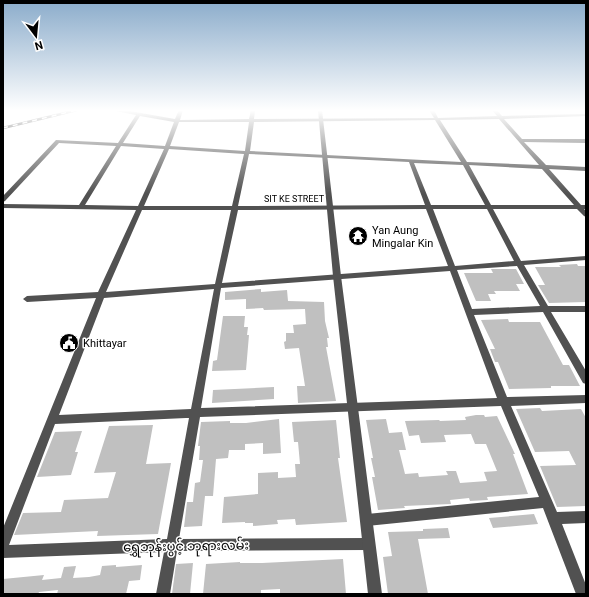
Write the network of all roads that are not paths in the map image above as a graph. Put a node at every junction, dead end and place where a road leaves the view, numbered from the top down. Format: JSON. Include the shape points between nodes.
{"nodes":[{"id":1,"x":124,"y":138,"type":"edge"},
{"id":2,"x":171,"y":138,"type":"edge"},
{"id":3,"x":249,"y":138,"type":"edge"},
{"id":4,"x":323,"y":138,"type":"edge"},
{"id":5,"x":449,"y":138,"type":"edge"},
{"id":6,"x":520,"y":140,"type":"joint"},
{"id":7,"x":586,"y":141,"type":"edge"},
{"id":8,"x":120,"y":145,"type":"junction"},
{"id":9,"x":167,"y":148,"type":"junction"},
{"id":10,"x":247,"y":152,"type":"junction"},
{"id":11,"x":326,"y":157,"type":"junction"},
{"id":12,"x":411,"y":161,"type":"junction"},
{"id":13,"x":465,"y":163,"type":"junction"},
{"id":14,"x":544,"y":167,"type":"junction"},
{"id":15,"x":586,"y":169,"type":"edge"},
{"id":16,"x":3,"y":200,"type":"edge"},
{"id":17,"x":3,"y":206,"type":"edge"},
{"id":18,"x":81,"y":207,"type":"junction"},
{"id":19,"x":139,"y":208,"type":"junction"},
{"id":20,"x":236,"y":208,"type":"junction"},
{"id":21,"x":330,"y":208,"type":"junction"},
{"id":22,"x":430,"y":208,"type":"junction"},
{"id":23,"x":488,"y":208,"type":"junction"},
{"id":24,"x":583,"y":208,"type":"edge"},
{"id":25,"x":586,"y":215,"type":"edge"},
{"id":26,"x":586,"y":258,"type":"edge"},
{"id":27,"x":519,"y":263,"type":"junction"},
{"id":28,"x":453,"y":268,"type":"junction"},
{"id":29,"x":337,"y":276,"type":"junction"},
{"id":30,"x":218,"y":286,"type":"junction"},
{"id":31,"x":101,"y":295,"type":"junction"},
{"id":32,"x":27,"y":299,"type":"dead end"},
{"id":33,"x":545,"y":309,"type":"junction"},
{"id":34,"x":586,"y":309,"type":"edge"},
{"id":35,"x":470,"y":312,"type":"junction"},
{"id":36,"x":586,"y":380,"type":"edge"},
{"id":37,"x":586,"y":399,"type":"edge"},
{"id":38,"x":504,"y":402,"type":"junction"},
{"id":39,"x":352,"y":406,"type":"junction"},
{"id":40,"x":196,"y":412,"type":"junction"},
{"id":41,"x":53,"y":420,"type":"junction"},
{"id":42,"x":546,"y":502,"type":"junction"},
{"id":43,"x":586,"y":517,"type":"edge"},
{"id":44,"x":553,"y":518,"type":"junction"},
{"id":45,"x":367,"y":520,"type":"junction"},
{"id":46,"x":3,"y":544,"type":"edge"},
{"id":47,"x":369,"y":544,"type":"junction"},
{"id":48,"x":172,"y":545,"type":"junction"},
{"id":49,"x":3,"y":552,"type":"edge"},
{"id":50,"x":163,"y":594,"type":"edge"},
{"id":51,"x":375,"y":594,"type":"edge"},
{"id":52,"x":583,"y":594,"type":"edge"}],
"edges":[{"from":1,"to":8,"type":"street"},
{"from":2,"to":9,"type":"street"},
{"from":3,"to":10,"type":"street"},
{"from":4,"to":11,"type":"street"},
{"from":5,"to":13,"type":"street"},
{"from":6,"to":7,"type":"street"},
{"from":6,"to":14,"type":"street"},
{"from":8,"to":9,"type":"street"},
{"from":8,"to":16,"type":"street","via":[[58,141]]},
{"from":8,"to":18,"type":"street"},
{"from":9,"to":10,"type":"street"},
{"from":9,"to":19,"type":"street"},
{"from":10,"to":11,"type":"street"},
{"from":10,"to":20,"type":"street"},
{"from":11,"to":12,"type":"street"},
{"from":11,"to":21,"type":"street"},
{"from":12,"to":13,"type":"street"},
{"from":12,"to":22,"type":"street"},
{"from":13,"to":14,"type":"street"},
{"from":13,"to":23,"type":"street"},
{"from":14,"to":15,"type":"street"},
{"from":14,"to":24,"type":"street"},
{"from":17,"to":18,"type":"street","name":"SIT KE STREET"},
{"from":18,"to":19,"type":"street","name":"SIT KE STREET"},
{"from":19,"to":20,"type":"street","name":"SIT KE STREET"},
{"from":19,"to":31,"type":"street"},
{"from":20,"to":21,"type":"street","name":"SIT KE STREET"},
{"from":20,"to":30,"type":"street"},
{"from":21,"to":22,"type":"street","name":"SIT KE STREET"},
{"from":21,"to":29,"type":"street"},
{"from":22,"to":23,"type":"street","name":"SIT KE STREET"},
{"from":22,"to":28,"type":"street"},
{"from":23,"to":24,"type":"street","name":"SIT KE STREET"},
{"from":23,"to":27,"type":"street"},
{"from":24,"to":25,"type":"street"},
{"from":26,"to":27,"type":"street"},
{"from":27,"to":28,"type":"street"},
{"from":27,"to":33,"type":"street"},
{"from":28,"to":29,"type":"street"},
{"from":28,"to":35,"type":"street"},
{"from":29,"to":30,"type":"street"},
{"from":29,"to":39,"type":"street"},
{"from":30,"to":31,"type":"street"},
{"from":30,"to":40,"type":"street"},
{"from":31,"to":32,"type":"street"},
{"from":31,"to":41,"type":"street"},
{"from":33,"to":34,"type":"street"},
{"from":33,"to":35,"type":"street"},
{"from":33,"to":36,"type":"street"},
{"from":35,"to":38,"type":"street"},
{"from":37,"to":38,"type":"street"},
{"from":38,"to":39,"type":"street"},
{"from":38,"to":42,"type":"street"},
{"from":39,"to":40,"type":"street"},
{"from":39,"to":45,"type":"street"},
{"from":40,"to":41,"type":"street"},
{"from":40,"to":48,"type":"street"},
{"from":41,"to":46,"type":"street"},
{"from":42,"to":44,"type":"street"},
{"from":42,"to":45,"type":"street"},
{"from":43,"to":44,"type":"street"},
{"from":44,"to":52,"type":"street"},
{"from":45,"to":47,"type":"street"},
{"from":47,"to":48,"type":"street","name":"ရွှေဘုန်းပွင့် ဘုရားလမ်း"},
{"from":47,"to":51,"type":"street"},
{"from":48,"to":49,"type":"street","name":"ရွှေဘုန်းပွင့် ဘုရားလမ်း"},
{"from":48,"to":50,"type":"street"}]}
